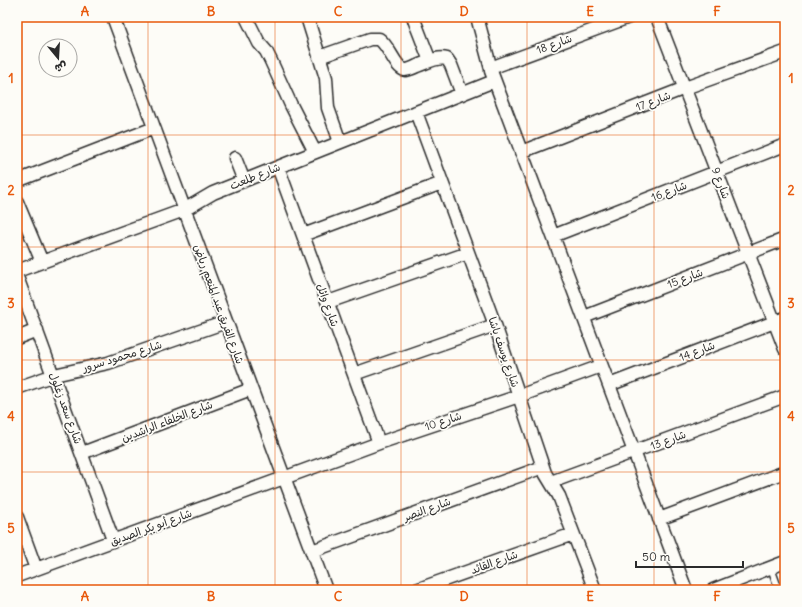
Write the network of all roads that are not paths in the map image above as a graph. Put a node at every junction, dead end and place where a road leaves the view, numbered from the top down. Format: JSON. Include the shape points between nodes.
{"nodes":[{"id":1,"x":113,"y":17,"type":"edge"},
{"id":2,"x":246,"y":17,"type":"edge"},
{"id":3,"x":307,"y":17,"type":"edge"},
{"id":4,"x":413,"y":17,"type":"edge"},
{"id":5,"x":477,"y":17,"type":"edge"},
{"id":6,"x":629,"y":17,"type":"edge"},
{"id":7,"x":658,"y":17,"type":"edge"},
{"id":8,"x":785,"y":52,"type":"edge"},
{"id":9,"x":319,"y":57,"type":"junction"},
{"id":10,"x":430,"y":61,"type":"junction"},
{"id":11,"x":492,"y":75,"type":"junction"},
{"id":12,"x":685,"y":88,"type":"junction"},
{"id":13,"x":462,"y":94,"type":"junction"},
{"id":14,"x":416,"y":112,"type":"junction"},
{"id":15,"x":154,"y":128,"type":"junction"},
{"id":16,"x":340,"y":142,"type":"junction"},
{"id":17,"x":785,"y":145,"type":"edge"},
{"id":18,"x":315,"y":152,"type":"junction"},
{"id":19,"x":521,"y":152,"type":"junction"},
{"id":20,"x":235,"y":158,"type":"dead end"},
{"id":21,"x":278,"y":167,"type":"junction"},
{"id":22,"x":717,"y":172,"type":"junction"},
{"id":23,"x":17,"y":181,"type":"edge"},
{"id":24,"x":244,"y":181,"type":"junction"},
{"id":25,"x":442,"y":183,"type":"junction"},
{"id":26,"x":17,"y":202,"type":"edge"},
{"id":27,"x":184,"y":210,"type":"junction"},
{"id":28,"x":303,"y":235,"type":"junction"},
{"id":29,"x":553,"y":236,"type":"junction"},
{"id":30,"x":785,"y":239,"type":"edge"},
{"id":31,"x":468,"y":253,"type":"junction"},
{"id":32,"x":748,"y":254,"type":"junction"},
{"id":33,"x":42,"y":262,"type":"junction"},
{"id":34,"x":17,"y":271,"type":"edge"},
{"id":35,"x":17,"y":277,"type":"edge"},
{"id":36,"x":328,"y":302,"type":"junction"},
{"id":37,"x":584,"y":316,"type":"junction"},
{"id":38,"x":780,"y":320,"type":"edge"},
{"id":39,"x":226,"y":322,"type":"junction"},
{"id":40,"x":495,"y":325,"type":"junction"},
{"id":41,"x":38,"y":330,"type":"junction"},
{"id":42,"x":17,"y":338,"type":"edge"},
{"id":43,"x":785,"y":349,"type":"edge"},
{"id":44,"x":601,"y":366,"type":"junction"},
{"id":45,"x":354,"y":374,"type":"junction"},
{"id":46,"x":54,"y":375,"type":"junction"},
{"id":47,"x":609,"y":385,"type":"junction"},
{"id":48,"x":17,"y":388,"type":"edge"},
{"id":49,"x":251,"y":389,"type":"junction"},
{"id":50,"x":519,"y":396,"type":"junction"},
{"id":51,"x":785,"y":396,"type":"edge"},
{"id":52,"x":379,"y":443,"type":"junction"},
{"id":53,"x":634,"y":452,"type":"junction"},
{"id":54,"x":82,"y":454,"type":"junction"},
{"id":55,"x":543,"y":467,"type":"junction"},
{"id":56,"x":785,"y":472,"type":"edge"},
{"id":57,"x":285,"y":478,"type":"junction"},
{"id":58,"x":551,"y":482,"type":"junction"},
{"id":59,"x":17,"y":517,"type":"edge"},
{"id":60,"x":659,"y":519,"type":"junction"},
{"id":61,"x":573,"y":534,"type":"junction"},
{"id":62,"x":113,"y":540,"type":"junction"},
{"id":63,"x":312,"y":551,"type":"junction"},
{"id":64,"x":785,"y":562,"type":"edge"},
{"id":65,"x":771,"y":568,"type":"junction"},
{"id":66,"x":36,"y":569,"type":"junction"},
{"id":67,"x":17,"y":576,"type":"edge"},
{"id":68,"x":326,"y":590,"type":"edge"},
{"id":69,"x":416,"y":590,"type":"edge"},
{"id":70,"x":595,"y":590,"type":"edge"},
{"id":71,"x":686,"y":590,"type":"edge"},
{"id":72,"x":713,"y":590,"type":"edge"},
{"id":73,"x":779,"y":590,"type":"edge"}],
"edges":[{"from":1,"to":15,"type":"street","name":"شارع الفريق عبد المنعم رياض"},
{"from":2,"to":18,"type":"street","via":[[266,51]]},
{"from":3,"to":9,"type":"street"},
{"from":4,"to":10,"type":"street"},
{"from":5,"to":11,"type":"street"},
{"from":6,"to":11,"type":"street","name":"شارع 18","via":[[496,66]]},
{"from":7,"to":12,"type":"street","name":"شارع 9"},
{"from":8,"to":12,"type":"street","name":"شارع 17"},
{"from":9,"to":10,"type":"street","via":[[375,38],[383,41],[398,66],[403,69]]},
{"from":9,"to":16,"type":"street","via":[[326,78],[328,108]]},
{"from":10,"to":13,"type":"street","via":[[443,58],[450,61]]},
{"from":11,"to":13,"type":"street","name":"شارع طلعت"},
{"from":11,"to":19,"type":"street"},
{"from":12,"to":19,"type":"street","name":"شارع 17"},
{"from":12,"to":22,"type":"street","name":"شارع 9"},
{"from":13,"to":14,"type":"street","name":"شارع طلعت"},
{"from":14,"to":16,"type":"street","name":"شارع طلعت"},
{"from":14,"to":25,"type":"street","name":"شارع يوسف باشا"},
{"from":15,"to":23,"type":"street"},
{"from":15,"to":27,"type":"street","name":"شارع الفريق عبد المنعم رياض"},
{"from":16,"to":18,"type":"street","name":"شارع طلعت"},
{"from":17,"to":22,"type":"street","name":"شارع 16"},
{"from":18,"to":21,"type":"street","name":"شارع طلعت"},
{"from":19,"to":29,"type":"street"},
{"from":20,"to":24,"type":"street"},
{"from":21,"to":24,"type":"street","name":"شارع طلعت"},
{"from":21,"to":28,"type":"street","name":"شارع وائل"},
{"from":22,"to":29,"type":"street","name":"شارع 16"},
{"from":22,"to":32,"type":"street","name":"شارع 9"},
{"from":24,"to":27,"type":"street","name":"شارع طلعت","via":[[206,197]]},
{"from":25,"to":28,"type":"street"},
{"from":25,"to":31,"type":"street","name":"شارع يوسف باشا"},
{"from":26,"to":33,"type":"street"},
{"from":27,"to":33,"type":"street","name":"شارع طلعت"},
{"from":27,"to":39,"type":"street","name":"شارع الفريق عبد المنعم رياض"},
{"from":28,"to":36,"type":"street","name":"شارع وائل"},
{"from":29,"to":37,"type":"street"},
{"from":30,"to":32,"type":"street","name":"شارع 15"},
{"from":31,"to":36,"type":"street"},
{"from":31,"to":40,"type":"street","name":"شارع يوسف باشا"},
{"from":32,"to":37,"type":"street","name":"شارع 15"},
{"from":32,"to":38,"type":"street","name":"شارع 9"},
{"from":33,"to":34,"type":"street","name":"شارع طلعت"},
{"from":35,"to":41,"type":"street","name":"شارع سعد زغلول"},
{"from":36,"to":45,"type":"street","name":"شارع وائل"},
{"from":37,"to":44,"type":"street"},
{"from":38,"to":43,"type":"street","name":"شارع 9"},
{"from":38,"to":47,"type":"street","name":"شارع 14"},
{"from":39,"to":46,"type":"street","name":"شارع محمود سرور","via":[[108,363]]},
{"from":39,"to":49,"type":"street","name":"شارع الفريق عبد المنعم رياض"},
{"from":40,"to":45,"type":"street"},
{"from":40,"to":50,"type":"street","name":"شارع يوسف باشا"},
{"from":41,"to":42,"type":"street"},
{"from":41,"to":46,"type":"street","name":"شارع سعد زغلول"},
{"from":44,"to":47,"type":"street"},
{"from":44,"to":50,"type":"street","name":"شارع 10"},
{"from":45,"to":52,"type":"street","name":"شارع وائل"},
{"from":46,"to":48,"type":"street","name":"شارع محمود سرور"},
{"from":46,"to":54,"type":"street","name":"شارع سعد زغلول"},
{"from":47,"to":53,"type":"street"},
{"from":49,"to":54,"type":"street","name":"شارع الخلفاء الراشدين"},
{"from":49,"to":57,"type":"street","name":"شارع الفريق عبد المنعم رياض"},
{"from":50,"to":52,"type":"street","name":"شارع 10"},
{"from":50,"to":55,"type":"street","name":"شارع يوسف باشا"},
{"from":51,"to":53,"type":"street","name":"شارع 13"},
{"from":52,"to":57,"type":"street","name":"شارع 10"},
{"from":53,"to":58,"type":"street","name":"شارع 13"},
{"from":53,"to":60,"type":"street"},
{"from":54,"to":62,"type":"street","name":"شارع سعد زغلول"},
{"from":55,"to":58,"type":"street","name":"شارع يوسف باشا"},
{"from":55,"to":63,"type":"street","name":"شارع النصر"},
{"from":56,"to":60,"type":"street"},
{"from":57,"to":62,"type":"street","name":"شارع أبو بكر الصديق"},
{"from":57,"to":63,"type":"street","name":"شارع الفريق عبد المنعم رياض"},
{"from":58,"to":61,"type":"street","name":"شارع يوسف باشا"},
{"from":59,"to":66,"type":"street"},
{"from":60,"to":71,"type":"street"},
{"from":61,"to":69,"type":"street","name":"شارع القائد"},
{"from":61,"to":70,"type":"street","name":"شارع يوسف باشا"},
{"from":62,"to":66,"type":"street","name":"شارع أبو بكر الصديق"},
{"from":63,"to":68,"type":"street","name":"شارع الفريق عبد المنعم رياض"},
{"from":64,"to":65,"type":"street"},
{"from":65,"to":72,"type":"street"},
{"from":65,"to":73,"type":"lane"},
{"from":66,"to":67,"type":"street","name":"شارع أبو بكر الصديق"}]}
